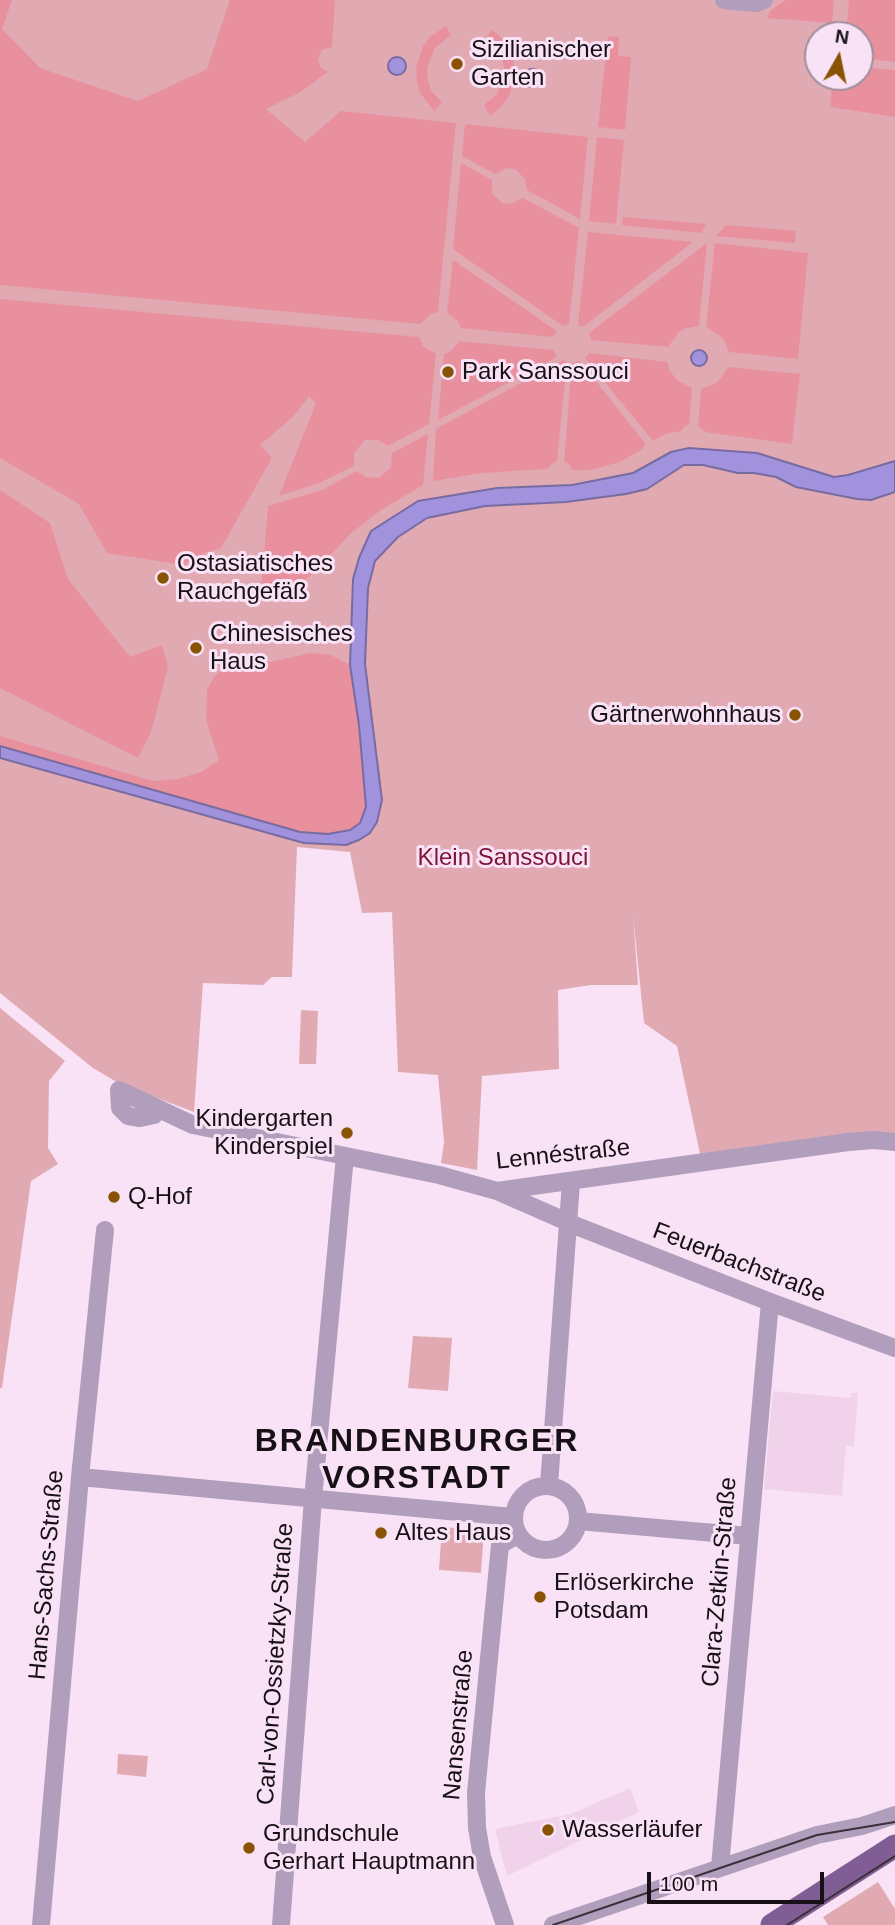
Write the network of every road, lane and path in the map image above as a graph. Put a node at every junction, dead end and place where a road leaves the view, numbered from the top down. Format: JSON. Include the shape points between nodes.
{"nodes":[{"id":1,"x":724,"y":0,"type":"edge"},
{"id":2,"x":764,"y":0,"type":"edge"},
{"id":3,"x":154,"y":1117,"type":"dead end"},
{"id":4,"x":895,"y":1142,"type":"edge"},
{"id":5,"x":345,"y":1156,"type":"junction"},
{"id":6,"x":571,"y":1182,"type":"junction"},
{"id":7,"x":497,"y":1191,"type":"junction"},
{"id":8,"x":567,"y":1223,"type":"junction"},
{"id":9,"x":106,"y":1230,"type":"dead end"},
{"id":10,"x":770,"y":1302,"type":"junction"},
{"id":11,"x":895,"y":1348,"type":"edge"},
{"id":12,"x":80,"y":1477,"type":"junction"},
{"id":13,"x":549,"y":1485,"type":"junction"},
{"id":14,"x":313,"y":1499,"type":"junction"},
{"id":15,"x":578,"y":1521,"type":"junction"},
{"id":16,"x":516,"y":1526,"type":"junction"},
{"id":17,"x":749,"y":1536,"type":"junction"},
{"id":18,"x":895,"y":1815,"type":"edge"},
{"id":19,"x":895,"y":1846,"type":"edge"},
{"id":20,"x":720,"y":1867,"type":"junction"},
{"id":21,"x":41,"y":1925,"type":"edge"},
{"id":22,"x":281,"y":1925,"type":"edge"},
{"id":23,"x":505,"y":1925,"type":"edge"},
{"id":24,"x":553,"y":1925,"type":"edge"},
{"id":25,"x":772,"y":1925,"type":"edge"}],
"edges":[{"from":1,"to":2,"type":"street"},
{"from":3,"to":5,"type":"street","name":"Lennéstraße"},
{"from":4,"to":6,"type":"street","name":"Lennéstraße","via":[[848,1142]]},
{"from":5,"to":7,"type":"street","name":"Lennéstraße"},
{"from":5,"to":14,"type":"street","name":"Carl-von-Ossietzky-Straße"},
{"from":6,"to":7,"type":"street","name":"Lennéstraße"},
{"from":6,"to":8,"type":"street"},
{"from":7,"to":8,"type":"street","name":"Feuerbachstraße"},
{"from":8,"to":10,"type":"street","name":"Feuerbachstraße"},
{"from":8,"to":13,"type":"street"},
{"from":9,"to":12,"type":"street","name":"Hans-Sachs-Straße"},
{"from":10,"to":11,"type":"street","name":"Feuerbachstraße"},
{"from":10,"to":17,"type":"street","name":"Clara-Zetkin-Straße"},
{"from":12,"to":14,"type":"street"},
{"from":12,"to":21,"type":"street","name":"Hans-Sachs-Straße"},
{"from":13,"to":15,"type":"street","via":[[567,1493]]},
{"from":13,"to":16,"type":"street","via":[[520,1497]]},
{"from":14,"to":16,"type":"street"},
{"from":14,"to":22,"type":"street","name":"Carl-von-Ossietzky-Straße"},
{"from":15,"to":16,"type":"street","via":[[570,1539],[553,1549],[533,1547]]},
{"from":15,"to":17,"type":"street"},
{"from":16,"to":23,"type":"street","name":"Nansenstraße","via":[[500,1545],[476,1793],[482,1857]]},
{"from":17,"to":20,"type":"street","name":"Clara-Zetkin-Straße"},
{"from":18,"to":20,"type":"street"},
{"from":19,"to":25,"type":"main road"},
{"from":20,"to":24,"type":"street"}]}
